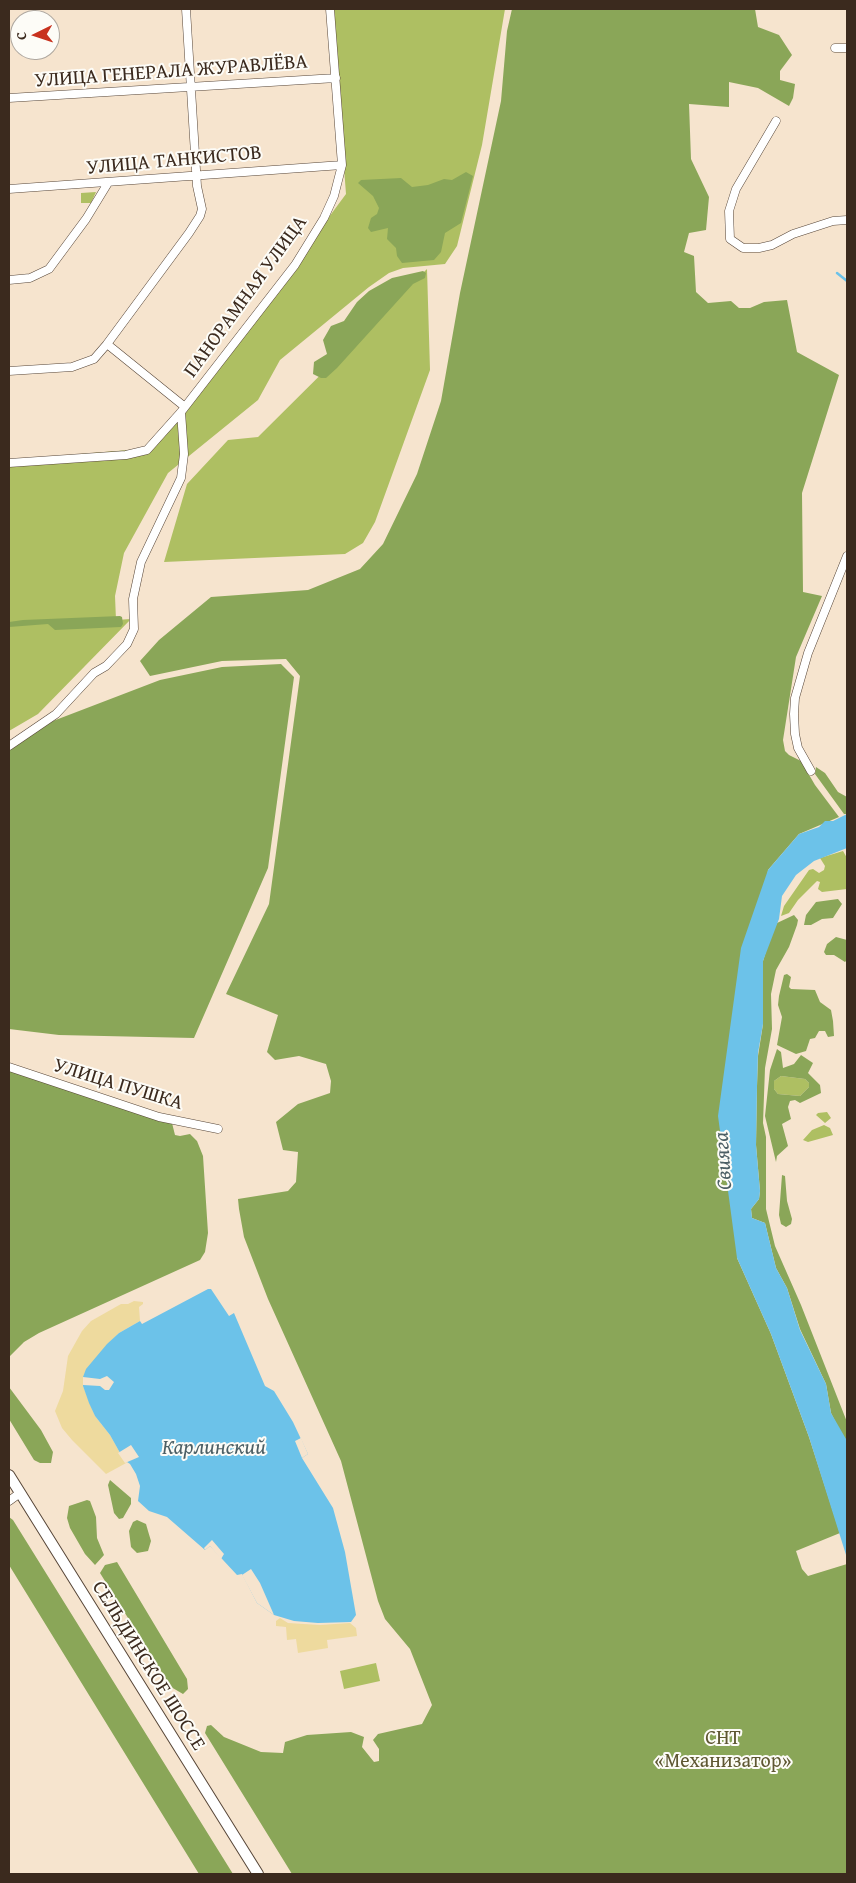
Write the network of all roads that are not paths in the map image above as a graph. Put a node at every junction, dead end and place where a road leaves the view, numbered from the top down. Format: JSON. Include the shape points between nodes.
{"nodes":[{"id":1,"x":186,"y":9,"type":"edge"},
{"id":2,"x":330,"y":9,"type":"edge"},
{"id":3,"x":836,"y":48,"type":"dead end"},
{"id":4,"x":847,"y":48,"type":"edge"},
{"id":5,"x":336,"y":78,"type":"junction"},
{"id":6,"x":191,"y":86,"type":"junction"},
{"id":7,"x":9,"y":98,"type":"edge"},
{"id":8,"x":776,"y":122,"type":"dead end"},
{"id":9,"x":342,"y":165,"type":"junction"},
{"id":10,"x":197,"y":174,"type":"junction"},
{"id":11,"x":108,"y":183,"type":"junction"},
{"id":12,"x":9,"y":189,"type":"edge"},
{"id":13,"x":847,"y":220,"type":"edge"},
{"id":14,"x":9,"y":280,"type":"edge"},
{"id":15,"x":107,"y":344,"type":"junction"},
{"id":16,"x":9,"y":371,"type":"edge"},
{"id":17,"x":183,"y":409,"type":"junction"},
{"id":18,"x":9,"y":464,"type":"edge"},
{"id":19,"x":847,"y":556,"type":"edge"},
{"id":20,"x":9,"y":746,"type":"edge"},
{"id":21,"x":811,"y":771,"type":"dead end"},
{"id":22,"x":9,"y":1067,"type":"edge"},
{"id":23,"x":218,"y":1129,"type":"dead end"},
{"id":24,"x":9,"y":1476,"type":"edge"},
{"id":25,"x":20,"y":1494,"type":"junction"},
{"id":26,"x":9,"y":1501,"type":"edge"},
{"id":27,"x":258,"y":1874,"type":"edge"}],
"edges":[{"from":1,"to":6,"type":"street"},
{"from":2,"to":5,"type":"street","name":"ПАНОРАМНАЯ УЛИЦА"},
{"from":3,"to":4,"type":"street"},
{"from":5,"to":6,"type":"street","name":"УЛИЦА ГЕНЕРАЛА ЖУРАВЛЁВА"},
{"from":5,"to":9,"type":"street","name":"ПАНОРАМНАЯ УЛИЦА"},
{"from":6,"to":7,"type":"street","name":"УЛИЦА ГЕНЕРАЛА ЖУРАВЛЁВА"},
{"from":6,"to":10,"type":"street"},
{"from":8,"to":13,"type":"street","via":[[736,189],[729,211],[730,239],[743,248],[759,248],[833,221]]},
{"from":9,"to":10,"type":"street","name":"УЛИЦА ТАНКИСТОВ"},
{"from":9,"to":17,"type":"street","name":"ПАНОРАМНАЯ УЛИЦА","via":[[324,218],[295,265]]},
{"from":10,"to":11,"type":"street","name":"УЛИЦА ТАНКИСТОВ"},
{"from":10,"to":15,"type":"street","via":[[200,216]]},
{"from":11,"to":12,"type":"street","name":"УЛИЦА ТАНКИСТОВ"},
{"from":11,"to":14,"type":"street","via":[[49,269],[30,278]]},
{"from":15,"to":16,"type":"street","via":[[86,364]]},
{"from":15,"to":17,"type":"street"},
{"from":17,"to":18,"type":"street","name":"ПАНОРАМНАЯ УЛИЦА","via":[[153,445],[140,453]]},
{"from":17,"to":20,"type":"street","via":[[181,478],[141,562],[132,599],[134,629],[127,644],[106,666],[94,673],[56,714]]},
{"from":19,"to":21,"type":"street","via":[[808,653],[796,698],[795,734],[798,748]]},
{"from":22,"to":23,"type":"street","name":"УЛИЦА ПУШКА","via":[[159,1117]]},
{"from":24,"to":25,"type":"main road","name":"СЕЛЬДИНСКОЕ ШОССЕ"},
{"from":25,"to":26,"type":"street"},
{"from":25,"to":27,"type":"main road","name":"СЕЛЬДИНСКОЕ ШОССЕ"}]}
